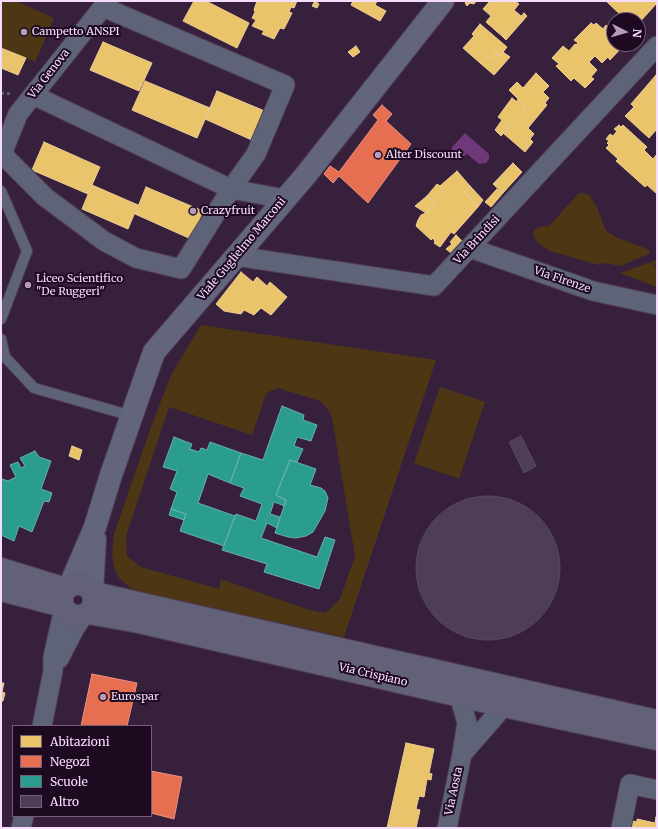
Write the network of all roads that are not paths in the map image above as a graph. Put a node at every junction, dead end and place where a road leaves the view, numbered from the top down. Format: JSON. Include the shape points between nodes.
{"nodes":[{"id":1,"x":443,"y":1,"type":"edge"},
{"id":2,"x":106,"y":4,"type":"edge"},
{"id":3,"x":657,"y":46,"type":"edge"},
{"id":4,"x":33,"y":95,"type":"junction"},
{"id":5,"x":2,"y":155,"type":"edge"},
{"id":6,"x":231,"y":189,"type":"junction"},
{"id":7,"x":1,"y":191,"type":"edge"},
{"id":8,"x":285,"y":199,"type":"junction"},
{"id":9,"x":470,"y":248,"type":"junction"},
{"id":10,"x":236,"y":256,"type":"junction"},
{"id":11,"x":657,"y":305,"type":"edge"},
{"id":12,"x":1,"y":318,"type":"edge"},
{"id":13,"x":1,"y":339,"type":"edge"},
{"id":14,"x":132,"y":416,"type":"junction"},
{"id":15,"x":1,"y":569,"type":"edge"},
{"id":16,"x":1,"y":590,"type":"edge"},
{"id":17,"x":77,"y":600,"type":"junction"},
{"id":18,"x":458,"y":695,"type":"junction"},
{"id":19,"x":504,"y":706,"type":"junction"},
{"id":20,"x":657,"y":721,"type":"edge"},
{"id":21,"x":42,"y":725,"type":"edge"},
{"id":22,"x":657,"y":739,"type":"edge"},
{"id":23,"x":462,"y":754,"type":"junction"},
{"id":24,"x":657,"y":790,"type":"edge"},
{"id":25,"x":24,"y":817,"type":"edge"},
{"id":26,"x":21,"y":828,"type":"edge"},
{"id":27,"x":447,"y":828,"type":"edge"},
{"id":28,"x":621,"y":828,"type":"edge"}],
"edges":[{"from":1,"to":8,"type":"street","name":"Viale Guglielmo Marconi"},
{"from":2,"to":4,"type":"street","name":"Via Genova"},
{"from":2,"to":6,"type":"street","via":[[285,85],[256,154]]},
{"from":3,"to":9,"type":"street","name":"Via Brindisi"},
{"from":4,"to":5,"type":"street","name":"Via Genova","via":[[18,114]]},
{"from":4,"to":6,"type":"street"},
{"from":5,"to":6,"type":"street","via":[[45,198],[104,241],[136,258],[181,270]]},
{"from":6,"to":8,"type":"street"},
{"from":7,"to":12,"type":"lane","via":[[27,251]]},
{"from":8,"to":10,"type":"street","name":"Viale Guglielmo Marconi"},
{"from":9,"to":10,"type":"street","name":"Via Brindisi","via":[[434,286]]},
{"from":9,"to":11,"type":"street","name":"Via Firenze","via":[[593,292]]},
{"from":10,"to":14,"type":"street","name":"Viale Guglielmo Marconi","via":[[154,352]]},
{"from":13,"to":14,"type":"lane","via":[[5,357],[34,388]]},
{"from":14,"to":17,"type":"street","name":"Viale Guglielmo Marconi","via":[[95,527]]},
{"from":15,"to":17,"type":"main road","name":"Via Crispiano"},
{"from":16,"to":17,"type":"main road","name":"Via Crispiano"},
{"from":17,"to":18,"type":"main road","name":"Via Crispiano","via":[[139,622]]},
{"from":17,"to":20,"type":"main road","name":"Via Crispiano"},
{"from":17,"to":21,"type":"street","via":[[75,628],[53,671]]},
{"from":18,"to":19,"type":"main road","name":"Via Crispiano"},
{"from":18,"to":23,"type":"street","name":"Via Aosta","via":[[467,723]]},
{"from":19,"to":22,"type":"main road","name":"Via Crispiano"},
{"from":19,"to":23,"type":"street"},
{"from":23,"to":27,"type":"street","name":"Via Aosta"},
{"from":24,"to":28,"type":"street","via":[[630,784]]},
{"from":25,"to":26,"type":"street"}]}
